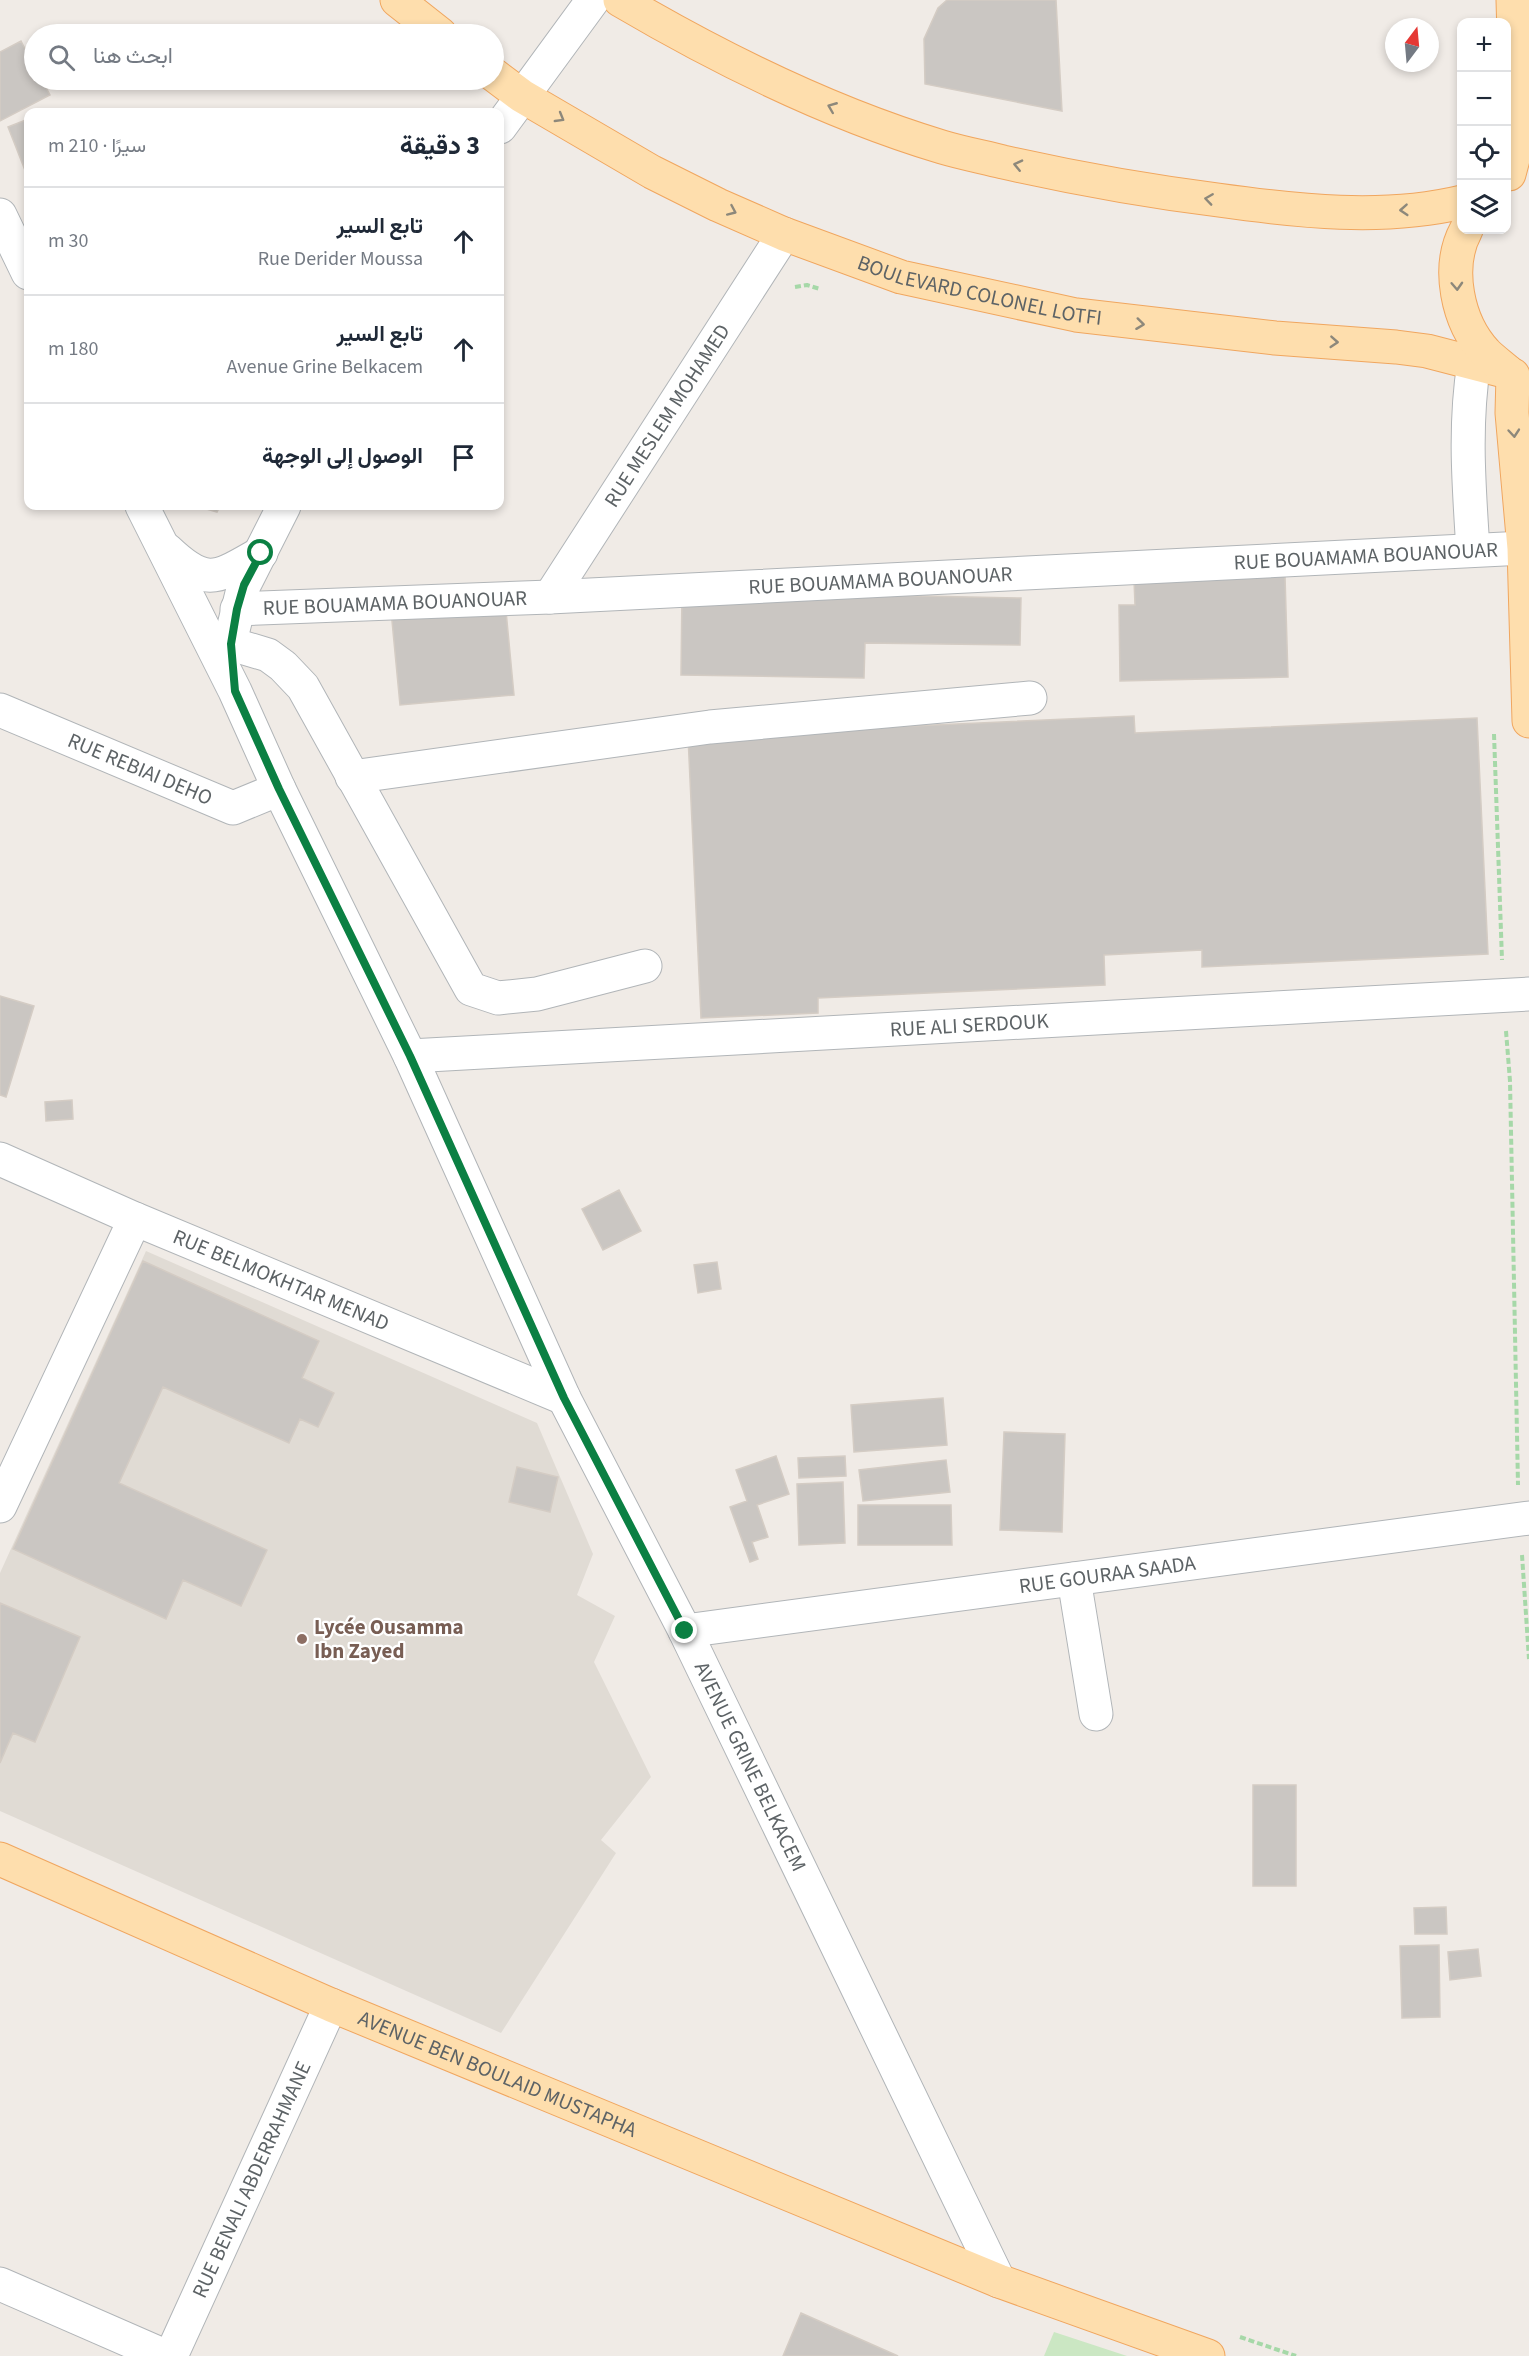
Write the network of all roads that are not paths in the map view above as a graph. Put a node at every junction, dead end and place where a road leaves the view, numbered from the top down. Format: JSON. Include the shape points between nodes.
{"nodes":[{"id":1,"x":397,"y":0,"type":"edge"},
{"id":2,"x":593,"y":0,"type":"edge"},
{"id":3,"x":620,"y":0,"type":"edge"},
{"id":4,"x":1512,"y":0,"type":"edge"},
{"id":5,"x":427,"y":24,"type":"edge"},
{"id":6,"x":504,"y":82,"type":"edge"},
{"id":7,"x":522,"y":96,"type":"junction"},
{"id":8,"x":504,"y":121,"type":"edge"},
{"id":9,"x":1515,"y":173,"type":"edge"},
{"id":10,"x":1457,"y":203,"type":"edge"},
{"id":11,"x":0,"y":214,"type":"edge"},
{"id":12,"x":784,"y":234,"type":"junction"},
{"id":13,"x":1465,"y":234,"type":"edge"},
{"id":14,"x":24,"y":265,"type":"edge"},
{"id":15,"x":1474,"y":363,"type":"junction"},
{"id":16,"x":1517,"y":376,"type":"edge"},
{"id":17,"x":144,"y":510,"type":"edge"},
{"id":18,"x":282,"y":510,"type":"edge"},
{"id":19,"x":162,"y":545,"type":"junction"},
{"id":20,"x":1524,"y":548,"type":"junction"},
{"id":21,"x":1473,"y":550,"type":"junction"},
{"id":22,"x":261,"y":553,"type":"junction"},
{"id":23,"x":550,"y":597,"type":"junction"},
{"id":24,"x":237,"y":609,"type":"junction"},
{"id":25,"x":231,"y":644,"type":"junction"},
{"id":26,"x":235,"y":691,"type":"junction"},
{"id":27,"x":1030,"y":698,"type":"dead end"},
{"id":28,"x":0,"y":710,"type":"edge"},
{"id":29,"x":1529,"y":721,"type":"edge"},
{"id":30,"x":352,"y":777,"type":"junction"},
{"id":31,"x":279,"y":789,"type":"junction"},
{"id":32,"x":645,"y":966,"type":"dead end"},
{"id":33,"x":1516,"y":995,"type":"edge"},
{"id":34,"x":410,"y":1056,"type":"junction"},
{"id":35,"x":0,"y":1159,"type":"edge"},
{"id":36,"x":135,"y":1219,"type":"junction"},
{"id":37,"x":564,"y":1398,"type":"junction"},
{"id":38,"x":0,"y":1506,"type":"edge"},
{"id":39,"x":1524,"y":1519,"type":"edge"},
{"id":40,"x":1074,"y":1579,"type":"junction"},
{"id":41,"x":685,"y":1631,"type":"junction"},
{"id":42,"x":1096,"y":1714,"type":"dead end"},
{"id":43,"x":0,"y":1859,"type":"edge"},
{"id":44,"x":331,"y":2005,"type":"junction"},
{"id":45,"x":999,"y":2281,"type":"junction"},
{"id":46,"x":0,"y":2284,"type":"edge"},
{"id":47,"x":165,"y":2356,"type":"edge"},
{"id":48,"x":171,"y":2356,"type":"edge"},
{"id":49,"x":1208,"y":2356,"type":"edge"}],
"edges":[{"from":1,"to":5,"type":"main road"},
{"from":2,"to":7,"type":"street"},
{"from":10,"to":3,"type":"main road","one_way":true,"via":[[1349,212],[1279,208],[1126,187],[943,147],[849,114],[739,66]]},
{"from":4,"to":9,"type":"main road"},
{"from":6,"to":7,"type":"main road","name":"BOULEVARD COLONEL LOTFI"},
{"from":7,"to":8,"type":"street"},
{"from":7,"to":12,"type":"main road","name":"BOULEVARD COLONEL LOTFI","one_way":true,"via":[[652,172]]},
{"from":11,"to":14,"type":"street"},
{"from":12,"to":15,"type":"main road","name":"BOULEVARD COLONEL LOTFI","one_way":true,"via":[[901,277],[1076,315],[1396,347]]},
{"from":12,"to":23,"type":"street","name":"RUE MESLEM MOHAMED"},
{"from":13,"to":16,"type":"main road","one_way":true,"via":[[1456,266],[1458,296],[1468,326],[1485,352]]},
{"from":15,"to":16,"type":"main road","name":"BOULEVARD COLONEL LOTFI"},
{"from":15,"to":21,"type":"street","via":[[1468,399]]},
{"from":16,"to":20,"type":"main road","one_way":true,"via":[[1512,413]]},
{"from":17,"to":19,"type":"street","name":"AVENUE GRINE BELKACEM"},
{"from":18,"to":22,"type":"street"},
{"from":19,"to":22,"type":"street","via":[[200,575],[214,576]]},
{"from":19,"to":26,"type":"street","name":"AVENUE GRINE BELKACEM"},
{"from":20,"to":21,"type":"street","name":"RUE BOUAMAMA BOUANOUAR"},
{"from":20,"to":29,"type":"main road"},
{"from":21,"to":23,"type":"street","name":"RUE BOUAMAMA BOUANOUAR"},
{"from":22,"to":24,"type":"street","via":[[244,585]]},
{"from":23,"to":24,"type":"street","name":"RUE BOUAMAMA BOUANOUAR"},
{"from":24,"to":25,"type":"street"},
{"from":25,"to":26,"type":"street"},
{"from":25,"to":30,"type":"street","via":[[268,655],[303,687]]},
{"from":26,"to":31,"type":"street","name":"AVENUE GRINE BELKACEM"},
{"from":27,"to":30,"type":"street","via":[[710,727]]},
{"from":28,"to":31,"type":"street","name":"RUE REBIAI DEHO","via":[[232,808]]},
{"from":30,"to":32,"type":"street","via":[[471,989],[498,998],[537,994]]},
{"from":31,"to":34,"type":"street","name":"AVENUE GRINE BELKACEM"},
{"from":33,"to":34,"type":"street","name":"RUE ALI SERDOUK"},
{"from":34,"to":37,"type":"street","name":"AVENUE GRINE BELKACEM"},
{"from":35,"to":36,"type":"street","name":"RUE BELMOKHTAR MENAD"},
{"from":36,"to":37,"type":"street","name":"RUE BELMOKHTAR MENAD"},
{"from":36,"to":38,"type":"street"},
{"from":37,"to":41,"type":"street","name":"AVENUE GRINE BELKACEM"},
{"from":39,"to":40,"type":"street","name":"RUE GOURAA SAADA"},
{"from":40,"to":41,"type":"street","name":"RUE GOURAA SAADA"},
{"from":40,"to":42,"type":"street"},
{"from":41,"to":45,"type":"street","name":"AVENUE GRINE BELKACEM"},
{"from":43,"to":44,"type":"main road","name":"AVENUE BEN BOULAID MUSTAPHA"},
{"from":44,"to":45,"type":"main road","name":"AVENUE BEN BOULAID MUSTAPHA"},
{"from":44,"to":48,"type":"street","name":"RUE BENALI ABDERRAHMANE"},
{"from":45,"to":49,"type":"main road","name":"AVENUE BEN BOULAID MUSTAPHA"},
{"from":46,"to":47,"type":"street"}]}
